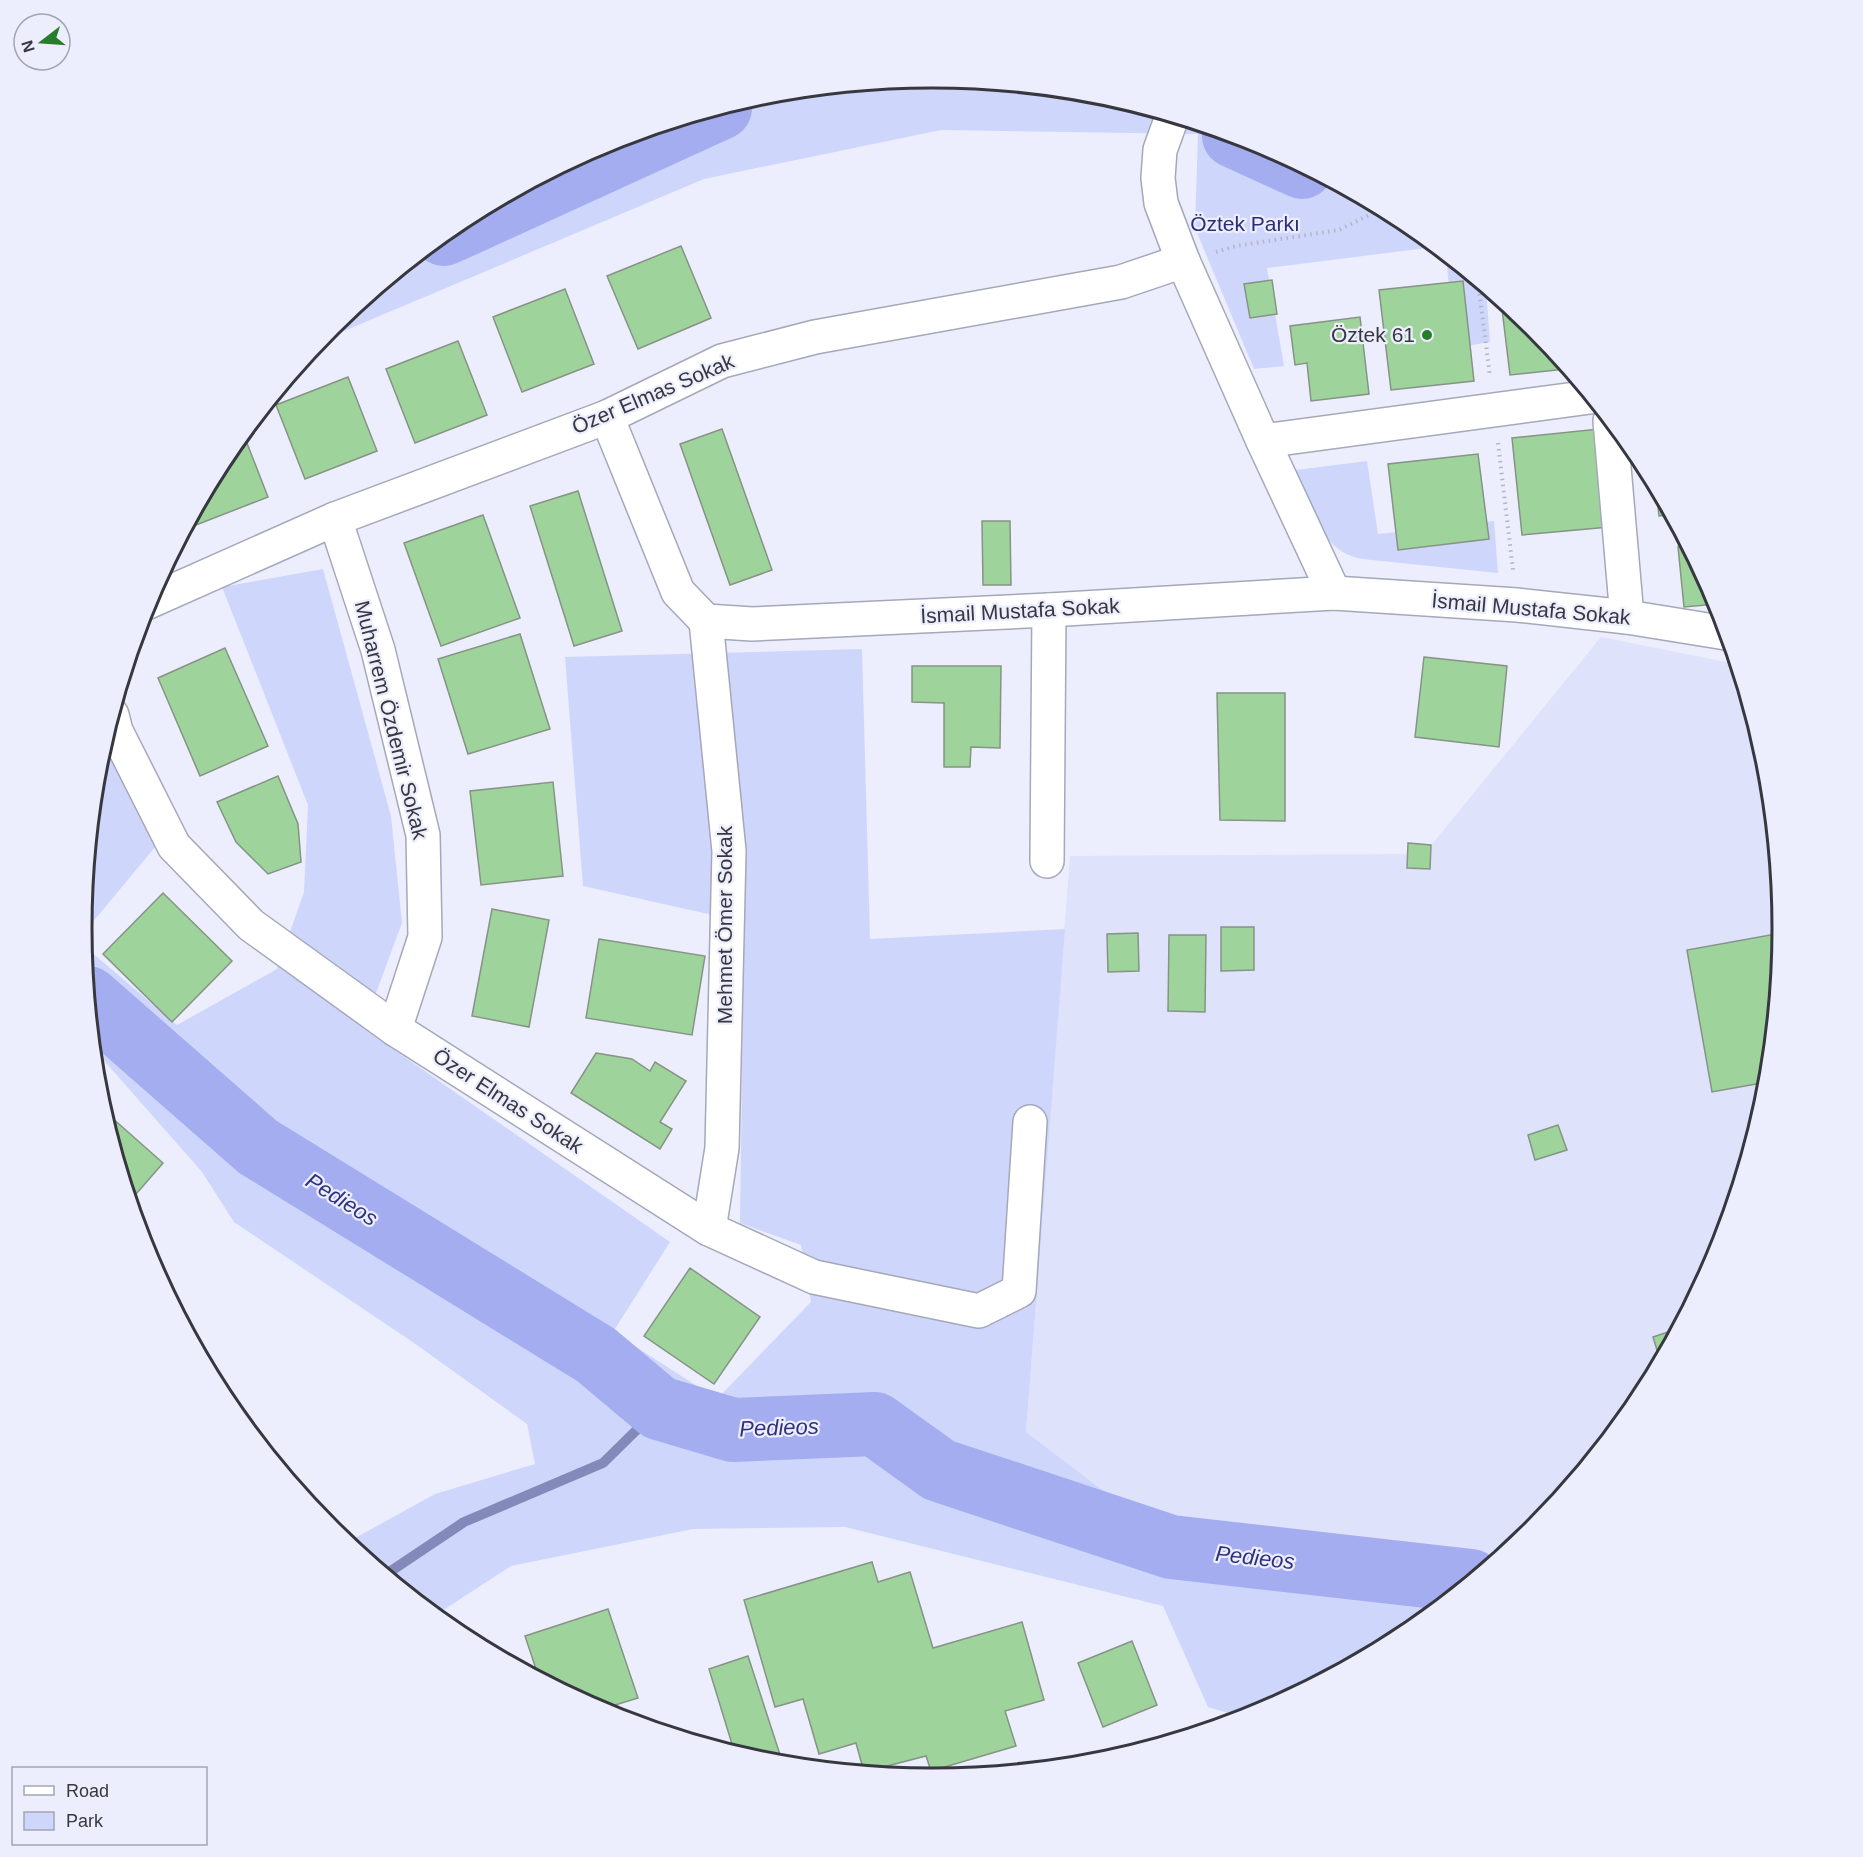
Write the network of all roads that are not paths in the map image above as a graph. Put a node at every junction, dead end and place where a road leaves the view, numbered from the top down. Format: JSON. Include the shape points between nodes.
{"nodes":[{"id":1,"x":1170,"y":123,"type":"edge"},
{"id":2,"x":1183,"y":261,"type":"junction"},
{"id":3,"x":1582,"y":398,"type":"edge"},
{"id":4,"x":607,"y":417,"type":"junction"},
{"id":5,"x":1611,"y":436,"type":"edge"},
{"id":6,"x":1263,"y":441,"type":"junction"},
{"id":7,"x":334,"y":519,"type":"junction"},
{"id":8,"x":1334,"y":593,"type":"junction"},
{"id":9,"x":160,"y":597,"type":"edge"},
{"id":10,"x":1049,"y":610,"type":"junction"},
{"id":11,"x":1627,"y":617,"type":"junction"},
{"id":12,"x":706,"y":621,"type":"junction"},
{"id":13,"x":1717,"y":632,"type":"edge"},
{"id":14,"x":116,"y":730,"type":"edge"},
{"id":15,"x":1047,"y":861,"type":"dead end"},
{"id":16,"x":395,"y":1029,"type":"junction"},
{"id":17,"x":1030,"y":1122,"type":"dead end"},
{"id":18,"x":709,"y":1229,"type":"junction"}],
"edges":[{"from":1,"to":2,"type":"street","via":[[1160,150],[1158,178],[1161,202]]},
{"from":2,"to":4,"type":"street","name":"Özer Elmas Sokak","via":[[1121,282],[815,338],[722,361]]},
{"from":2,"to":6,"type":"street"},
{"from":3,"to":6,"type":"street"},
{"from":4,"to":7,"type":"street","name":"Özer Elmas Sokak"},
{"from":4,"to":12,"type":"street","via":[[678,592]]},
{"from":5,"to":11,"type":"street"},
{"from":6,"to":8,"type":"street"},
{"from":7,"to":9,"type":"street","name":"Özer Elmas Sokak"},
{"from":7,"to":16,"type":"street","name":"Muharrem Özdemir Sokak","via":[[378,650],[423,835],[425,937]]},
{"from":8,"to":10,"type":"street","name":"İsmail Mustafa Sokak"},
{"from":8,"to":11,"type":"street","name":"İsmail Mustafa Sokak"},
{"from":10,"to":12,"type":"street","name":"İsmail Mustafa Sokak","via":[[752,624]]},
{"from":10,"to":15,"type":"street"},
{"from":11,"to":13,"type":"street","name":"İsmail Mustafa Sokak"},
{"from":12,"to":18,"type":"street","name":"Mehmet Ömer Sokak","via":[[729,851],[722,1148]]},
{"from":14,"to":16,"type":"street","name":"Özer Elmas Sokak","via":[[174,846],[251,925]]},
{"from":16,"to":18,"type":"street","name":"Özer Elmas Sokak"},
{"from":17,"to":18,"type":"street","name":"Özer Elmas Sokak","via":[[1019,1291],[979,1311],[814,1277]]}]}
